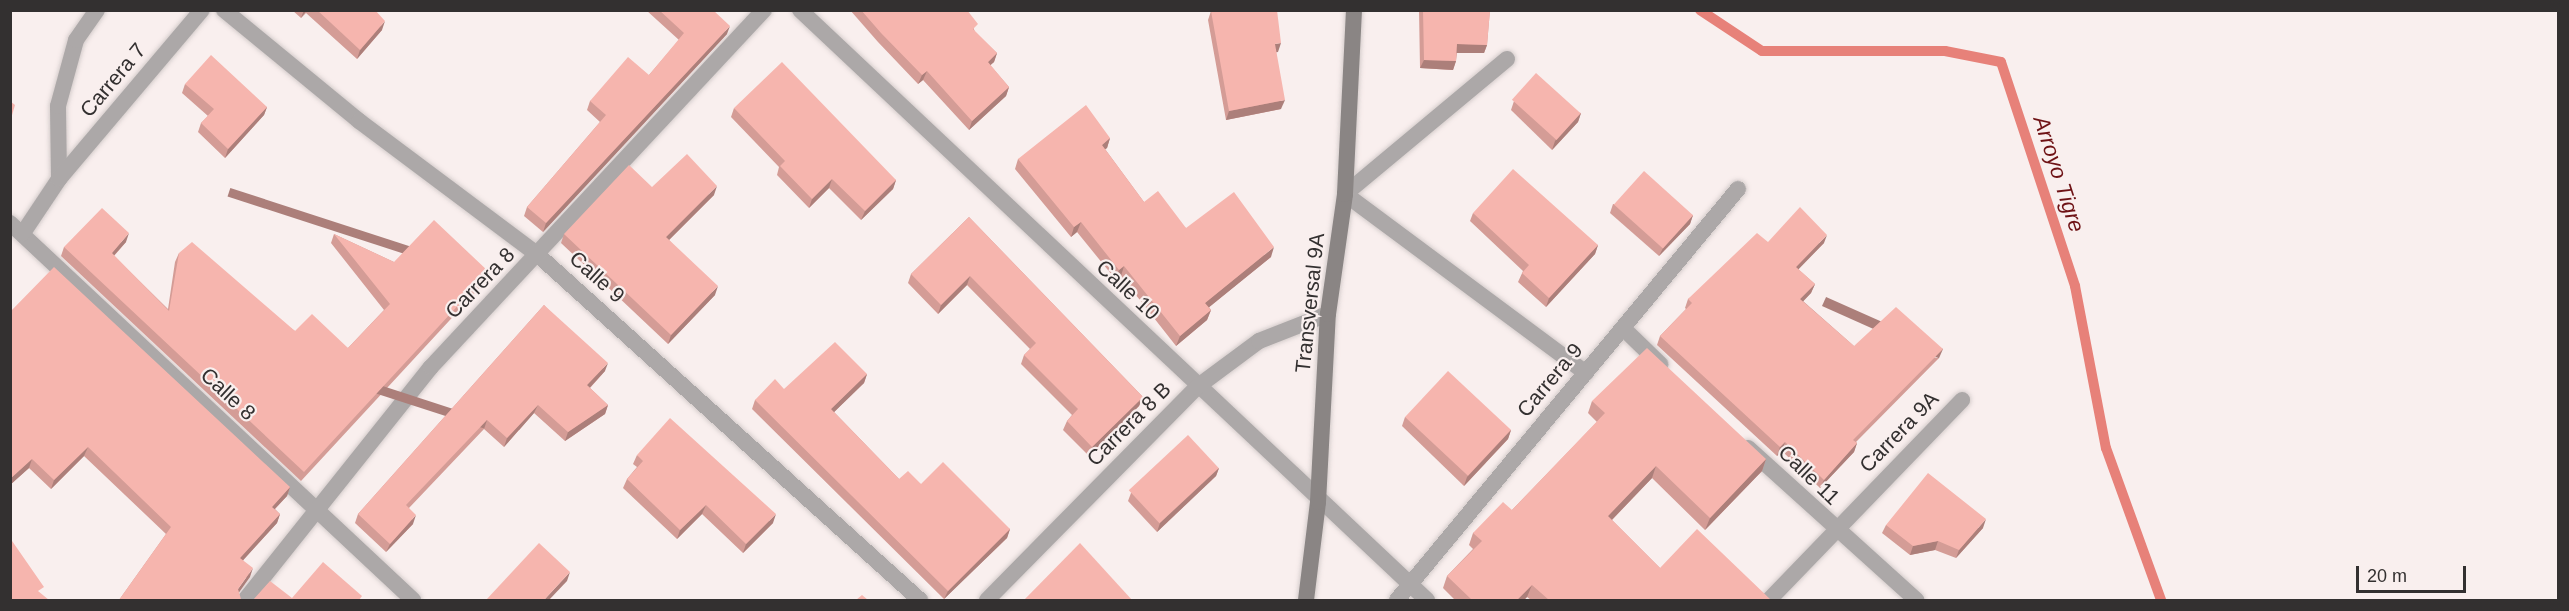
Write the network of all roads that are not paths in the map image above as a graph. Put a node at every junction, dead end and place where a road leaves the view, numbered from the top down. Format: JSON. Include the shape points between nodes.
{"nodes":[{"id":1,"x":97,"y":10,"type":"edge"},
{"id":2,"x":202,"y":10,"type":"edge"},
{"id":3,"x":224,"y":10,"type":"edge"},
{"id":4,"x":764,"y":10,"type":"edge"},
{"id":5,"x":800,"y":10,"type":"edge"},
{"id":6,"x":1354,"y":10,"type":"edge"},
{"id":7,"x":1507,"y":58,"type":"dead end"},
{"id":8,"x":58,"y":179,"type":"junction"},
{"id":9,"x":1738,"y":189,"type":"dead end"},
{"id":10,"x":1346,"y":194,"type":"junction"},
{"id":11,"x":17,"y":228,"type":"edge"},
{"id":12,"x":538,"y":255,"type":"junction"},
{"id":13,"x":1328,"y":314,"type":"junction"},
{"id":14,"x":1623,"y":328,"type":"junction"},
{"id":15,"x":1586,"y":373,"type":"junction"},
{"id":16,"x":1674,"y":377,"type":"edge"},
{"id":17,"x":1197,"y":387,"type":"junction"},
{"id":18,"x":1962,"y":400,"type":"dead end"},
{"id":19,"x":1733,"y":433,"type":"edge"},
{"id":20,"x":1318,"y":502,"type":"junction"},
{"id":21,"x":317,"y":507,"type":"junction"},
{"id":22,"x":1834,"y":530,"type":"junction"},
{"id":23,"x":1410,"y":585,"type":"junction"},
{"id":24,"x":245,"y":600,"type":"edge"},
{"id":25,"x":413,"y":600,"type":"edge"},
{"id":26,"x":920,"y":600,"type":"edge"},
{"id":27,"x":987,"y":600,"type":"edge"},
{"id":28,"x":1306,"y":600,"type":"edge"},
{"id":29,"x":1397,"y":600,"type":"edge"},
{"id":30,"x":1427,"y":600,"type":"edge"},
{"id":31,"x":1769,"y":600,"type":"edge"},
{"id":32,"x":1916,"y":600,"type":"edge"}],
"edges":[{"from":1,"to":8,"type":"street","name":"Carrera 7","via":[[76,40],[58,106]]},
{"from":2,"to":8,"type":"street","name":"Carrera 7"},
{"from":3,"to":12,"type":"street","name":"Calle 9","via":[[359,121]]},
{"from":4,"to":12,"type":"street","name":"Carrera 8"},
{"from":5,"to":17,"type":"street","name":"Calle 10"},
{"from":6,"to":10,"type":"main road","name":"Transversal 9A"},
{"from":7,"to":10,"type":"street"},
{"from":8,"to":11,"type":"street","name":"Carrera 7"},
{"from":9,"to":14,"type":"street","name":"Carrera 9"},
{"from":10,"to":13,"type":"main road","name":"Transversal 9A"},
{"from":10,"to":15,"type":"street"},
{"from":11,"to":21,"type":"street","name":"Calle 8"},
{"from":12,"to":21,"type":"street","name":"Carrera 8","via":[[431,367]]},
{"from":12,"to":26,"type":"street","name":"Calle 9"},
{"from":13,"to":17,"type":"street","name":"Carrera 8 B","via":[[1259,341]]},
{"from":13,"to":20,"type":"main road","name":"Transversal 9A"},
{"from":14,"to":15,"type":"street","name":"Carrera 9"},
{"from":14,"to":16,"type":"street"},
{"from":15,"to":23,"type":"street","name":"Carrera 9"},
{"from":17,"to":20,"type":"street","name":"Calle 10"},
{"from":17,"to":27,"type":"street","name":"Carrera 8 B"},
{"from":18,"to":22,"type":"street","name":"Carrera 9A"},
{"from":19,"to":22,"type":"street","name":"Calle 11"},
{"from":20,"to":23,"type":"street","name":"Calle 10"},
{"from":20,"to":28,"type":"main road","name":"Transversal 9A"},
{"from":21,"to":24,"type":"street","name":"Carrera 8"},
{"from":21,"to":25,"type":"street","name":"Calle 8"},
{"from":22,"to":31,"type":"street","name":"Carrera 9A"},
{"from":22,"to":32,"type":"street","name":"Calle 11"},
{"from":23,"to":29,"type":"street","name":"Carrera 9"},
{"from":23,"to":30,"type":"street","name":"Calle 10"}]}
